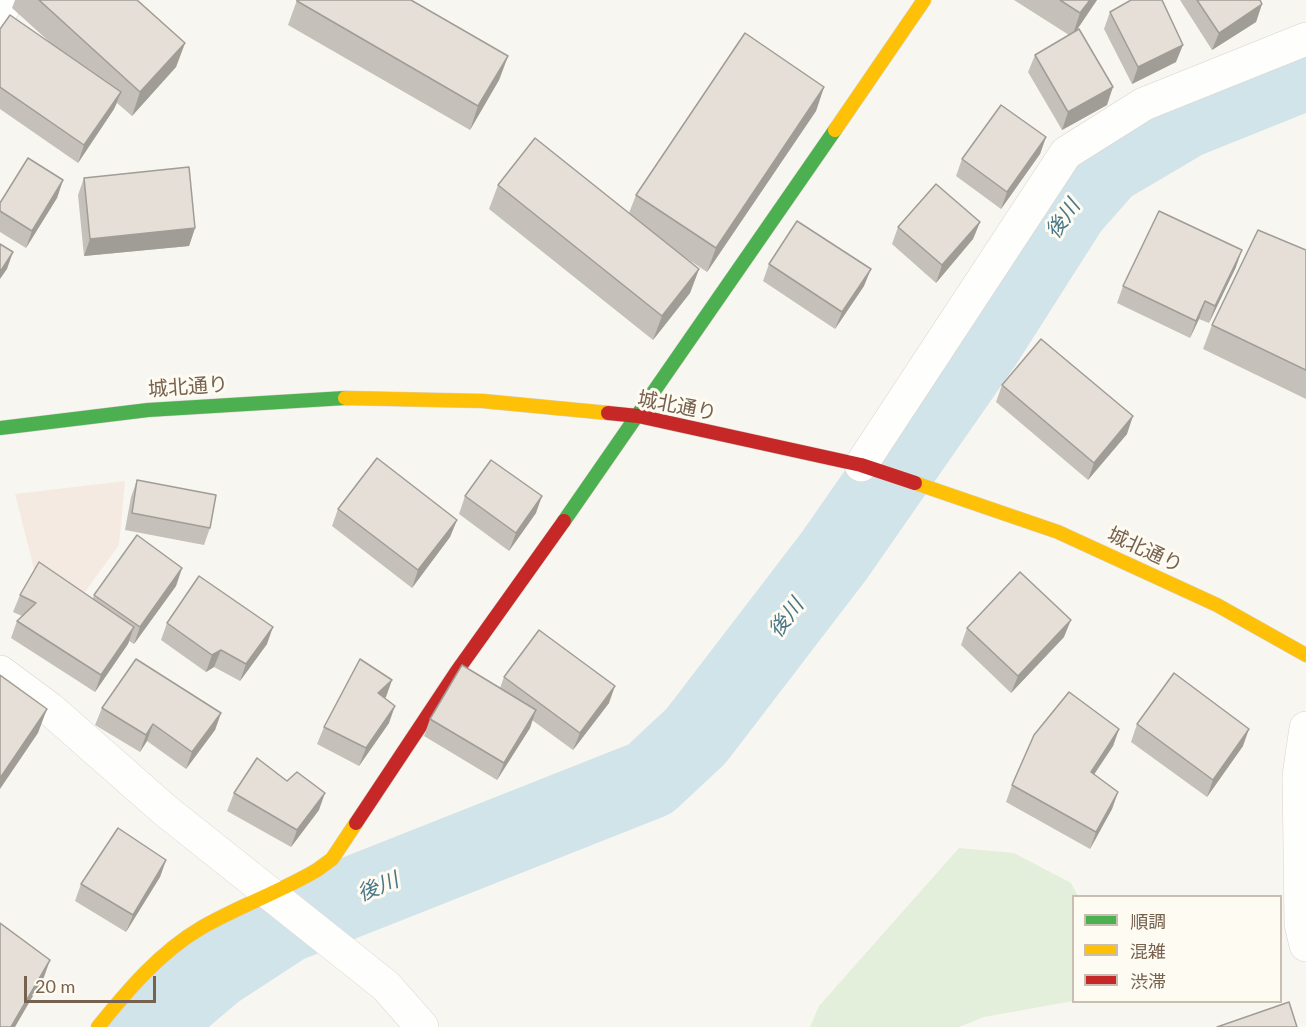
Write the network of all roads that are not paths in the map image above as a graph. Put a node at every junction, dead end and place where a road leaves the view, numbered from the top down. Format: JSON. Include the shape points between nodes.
{"nodes":[{"id":1,"x":8,"y":0,"type":"edge"},
{"id":2,"x":924,"y":0,"type":"edge"},
{"id":3,"x":0,"y":12,"type":"edge"},
{"id":4,"x":1306,"y":39,"type":"edge"},
{"id":5,"x":638,"y":416,"type":"junction"},
{"id":6,"x":0,"y":428,"type":"edge"},
{"id":7,"x":863,"y":465,"type":"junction"},
{"id":8,"x":1306,"y":655,"type":"edge"},
{"id":9,"x":0,"y":672,"type":"edge"},
{"id":10,"x":1306,"y":728,"type":"edge"},
{"id":11,"x":276,"y":897,"type":"junction"},
{"id":12,"x":1306,"y":945,"type":"edge"},
{"id":13,"x":98,"y":1027,"type":"edge"},
{"id":14,"x":422,"y":1027,"type":"edge"}],
"edges":[{"from":1,"to":3,"type":"street"},
{"from":2,"to":5,"type":"street"},
{"from":4,"to":7,"type":"street","via":[[1144,104],[1066,153]]},
{"from":5,"to":6,"type":"street","name":"城北通り","via":[[483,401],[321,397],[148,410]]},
{"from":5,"to":7,"type":"street","name":"城北通り"},
{"from":5,"to":11,"type":"street","via":[[457,671],[332,859]]},
{"from":7,"to":8,"type":"street","name":"城北通り","via":[[1058,532],[1217,605]]},
{"from":9,"to":11,"type":"street"},
{"from":10,"to":12,"type":"street","via":[[1299,776],[1301,924]]},
{"from":11,"to":13,"type":"street","via":[[199,929],[155,964]]},
{"from":11,"to":14,"type":"street","via":[[386,986]]}]}
